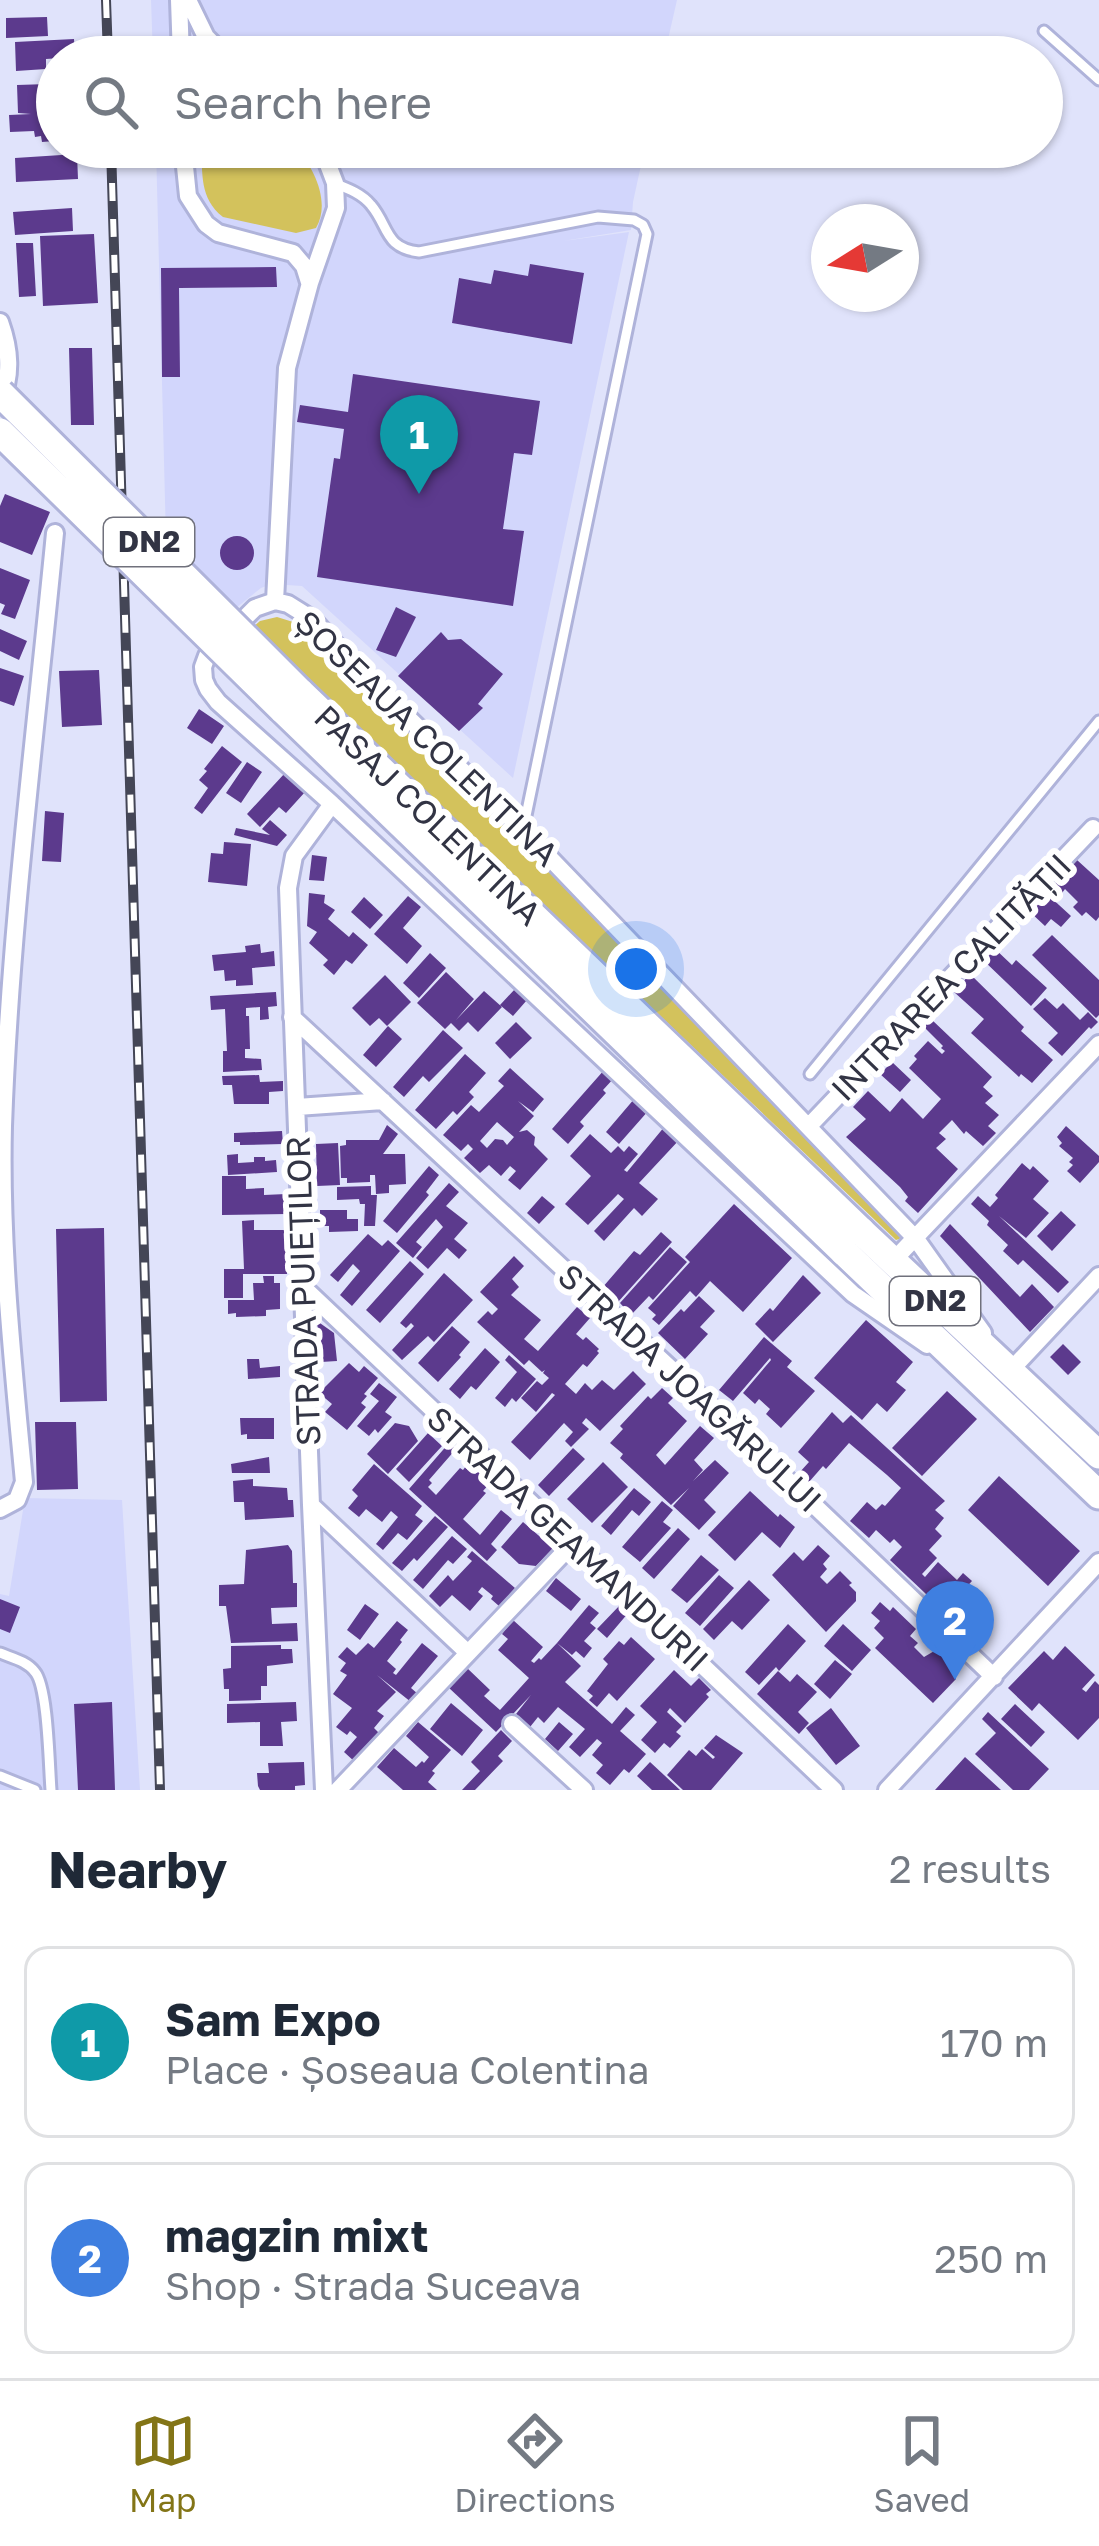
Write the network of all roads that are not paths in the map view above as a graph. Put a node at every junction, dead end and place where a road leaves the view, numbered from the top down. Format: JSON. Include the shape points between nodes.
{"nodes":[{"id":1,"x":179,"y":0,"type":"edge"},
{"id":2,"x":188,"y":0,"type":"edge"},
{"id":3,"x":1044,"y":31,"type":"dead end"},
{"id":4,"x":180,"y":36,"type":"edge"},
{"id":5,"x":206,"y":36,"type":"edge"},
{"id":6,"x":1050,"y":36,"type":"edge"},
{"id":7,"x":1063,"y":48,"type":"edge"},
{"id":8,"x":1099,"y":80,"type":"edge"},
{"id":9,"x":184,"y":168,"type":"edge"},
{"id":10,"x":329,"y":168,"type":"edge"},
{"id":11,"x":335,"y":183,"type":"junction"},
{"id":12,"x":310,"y":283,"type":"junction"},
{"id":13,"x":0,"y":322,"type":"edge"},
{"id":14,"x":0,"y":393,"type":"edge"},
{"id":15,"x":0,"y":404,"type":"edge"},
{"id":16,"x":0,"y":432,"type":"edge"},
{"id":17,"x":56,"y":533,"type":"dead end"},
{"id":18,"x":275,"y":601,"type":"junction"},
{"id":19,"x":290,"y":700,"type":"junction"},
{"id":20,"x":1099,"y":721,"type":"edge"},
{"id":21,"x":332,"y":805,"type":"junction"},
{"id":22,"x":1093,"y":828,"type":"dead end"},
{"id":23,"x":524,"y":830,"type":"junction"},
{"id":24,"x":6,"y":950,"type":"edge"},
{"id":25,"x":292,"y":1016,"type":"junction"},
{"id":26,"x":1099,"y":1044,"type":"edge"},
{"id":27,"x":810,"y":1073,"type":"dead end"},
{"id":28,"x":383,"y":1101,"type":"junction"},
{"id":29,"x":297,"y":1107,"type":"junction"},
{"id":30,"x":809,"y":1126,"type":"junction"},
{"id":31,"x":1,"y":1129,"type":"edge"},
{"id":32,"x":916,"y":1239,"type":"junction"},
{"id":33,"x":853,"y":1242,"type":"junction"},
{"id":34,"x":893,"y":1261,"type":"junction"},
{"id":35,"x":1099,"y":1276,"type":"edge"},
{"id":36,"x":303,"y":1287,"type":"junction"},
{"id":37,"x":1010,"y":1371,"type":"junction"},
{"id":38,"x":977,"y":1380,"type":"junction"},
{"id":39,"x":1099,"y":1455,"type":"edge"},
{"id":40,"x":1099,"y":1495,"type":"edge"},
{"id":41,"x":311,"y":1505,"type":"junction"},
{"id":42,"x":0,"y":1509,"type":"edge"},
{"id":43,"x":573,"y":1543,"type":"junction"},
{"id":44,"x":1099,"y":1562,"type":"edge"},
{"id":45,"x":0,"y":1653,"type":"edge"},
{"id":46,"x":468,"y":1653,"type":"junction"},
{"id":47,"x":994,"y":1677,"type":"junction"},
{"id":48,"x":512,"y":1724,"type":"dead end"},
{"id":49,"x":0,"y":1776,"type":"edge"},
{"id":50,"x":34,"y":1790,"type":"edge"},
{"id":51,"x":51,"y":1790,"type":"edge"},
{"id":52,"x":324,"y":1790,"type":"edge"},
{"id":53,"x":338,"y":1790,"type":"edge"},
{"id":54,"x":584,"y":1790,"type":"edge"},
{"id":55,"x":834,"y":1790,"type":"edge"},
{"id":56,"x":887,"y":1790,"type":"edge"}],
"edges":[{"from":1,"to":4,"type":"street"},
{"from":2,"to":5,"type":"street"},
{"from":3,"to":6,"type":"lane"},
{"from":7,"to":8,"type":"lane"},
{"from":9,"to":12,"type":"street","via":[[188,196],[206,224],[293,253]]},
{"from":10,"to":11,"type":"street"},
{"from":11,"to":12,"type":"street","via":[[337,208]]},
{"from":11,"to":23,"type":"lane","via":[[364,197],[391,239],[410,251],[598,217],[634,220],[647,234]]},
{"from":12,"to":18,"type":"street","via":[[287,368]]},
{"from":13,"to":15,"type":"street","via":[[10,370]]},
{"from":14,"to":19,"type":"main road","name":"PASAJ COLENTINA","number":"DN2","bridge":true},
{"from":16,"to":19,"type":"main road","name":"PASAJ COLENTINA","number":"DN2","bridge":true},
{"from":17,"to":24,"type":"street"},
{"from":18,"to":21,"type":"street","name":"ȘOSEAUA COLENTINA","via":[[255,608],[207,656],[204,680]]},
{"from":18,"to":23,"type":"street","name":"ȘOSEAUA COLENTINA","via":[[312,619]]},
{"from":19,"to":33,"type":"main road","name":"PASAJ COLENTINA","number":"DN2"},
{"from":20,"to":27,"type":"lane"},
{"from":21,"to":25,"type":"street","name":"STRADA PUIEȚILOR","via":[[293,856]]},
{"from":21,"to":38,"type":"street","name":"ȘOSEAUA COLENTINA","via":[[853,1294]]},
{"from":22,"to":30,"type":"street","name":"INTRAREA CALITĂȚII"},
{"from":23,"to":30,"type":"street","name":"ȘOSEAUA COLENTINA"},
{"from":24,"to":31,"type":"street"},
{"from":25,"to":28,"type":"street","name":"STRADA JOAGĂRULUI"},
{"from":25,"to":29,"type":"street","name":"STRADA PUIEȚILOR"},
{"from":26,"to":32,"type":"street"},
{"from":28,"to":29,"type":"street"},
{"from":28,"to":47,"type":"street","name":"STRADA JOAGĂRULUI"},
{"from":29,"to":36,"type":"street","name":"STRADA PUIEȚILOR"},
{"from":30,"to":32,"type":"street","name":"ȘOSEAUA COLENTINA"},
{"from":31,"to":42,"type":"street","via":[[24,1482],[17,1500]]},
{"from":32,"to":34,"type":"street"},
{"from":32,"to":37,"type":"street","name":"ȘOSEAUA COLENTINA"},
{"from":33,"to":34,"type":"main road","name":"ȘOSEAUA COLENTINA","number":"DN2"},
{"from":33,"to":38,"type":"main road","name":"ȘOSEAUA COLENTINA","number":"DN2"},
{"from":34,"to":37,"type":"main road","name":"ȘOSEAUA COLENTINA","number":"DN2"},
{"from":35,"to":37,"type":"street"},
{"from":36,"to":41,"type":"street","name":"STRADA PUIEȚILOR"},
{"from":36,"to":43,"type":"street","name":"STRADA GEAMANDURII"},
{"from":37,"to":39,"type":"main road","name":"ȘOSEAUA COLENTINA","number":"DN2"},
{"from":38,"to":40,"type":"main road","name":"ȘOSEAUA COLENTINA","number":"DN2"},
{"from":41,"to":46,"type":"street"},
{"from":41,"to":52,"type":"street","name":"STRADA PUIEȚILOR"},
{"from":43,"to":46,"type":"street"},
{"from":43,"to":55,"type":"street","name":"STRADA GEAMANDURII"},
{"from":44,"to":47,"type":"street"},
{"from":45,"to":51,"type":"lane","via":[[39,1675]]},
{"from":46,"to":53,"type":"street"},
{"from":47,"to":56,"type":"street"},
{"from":48,"to":54,"type":"street"},
{"from":49,"to":50,"type":"lane"}]}
